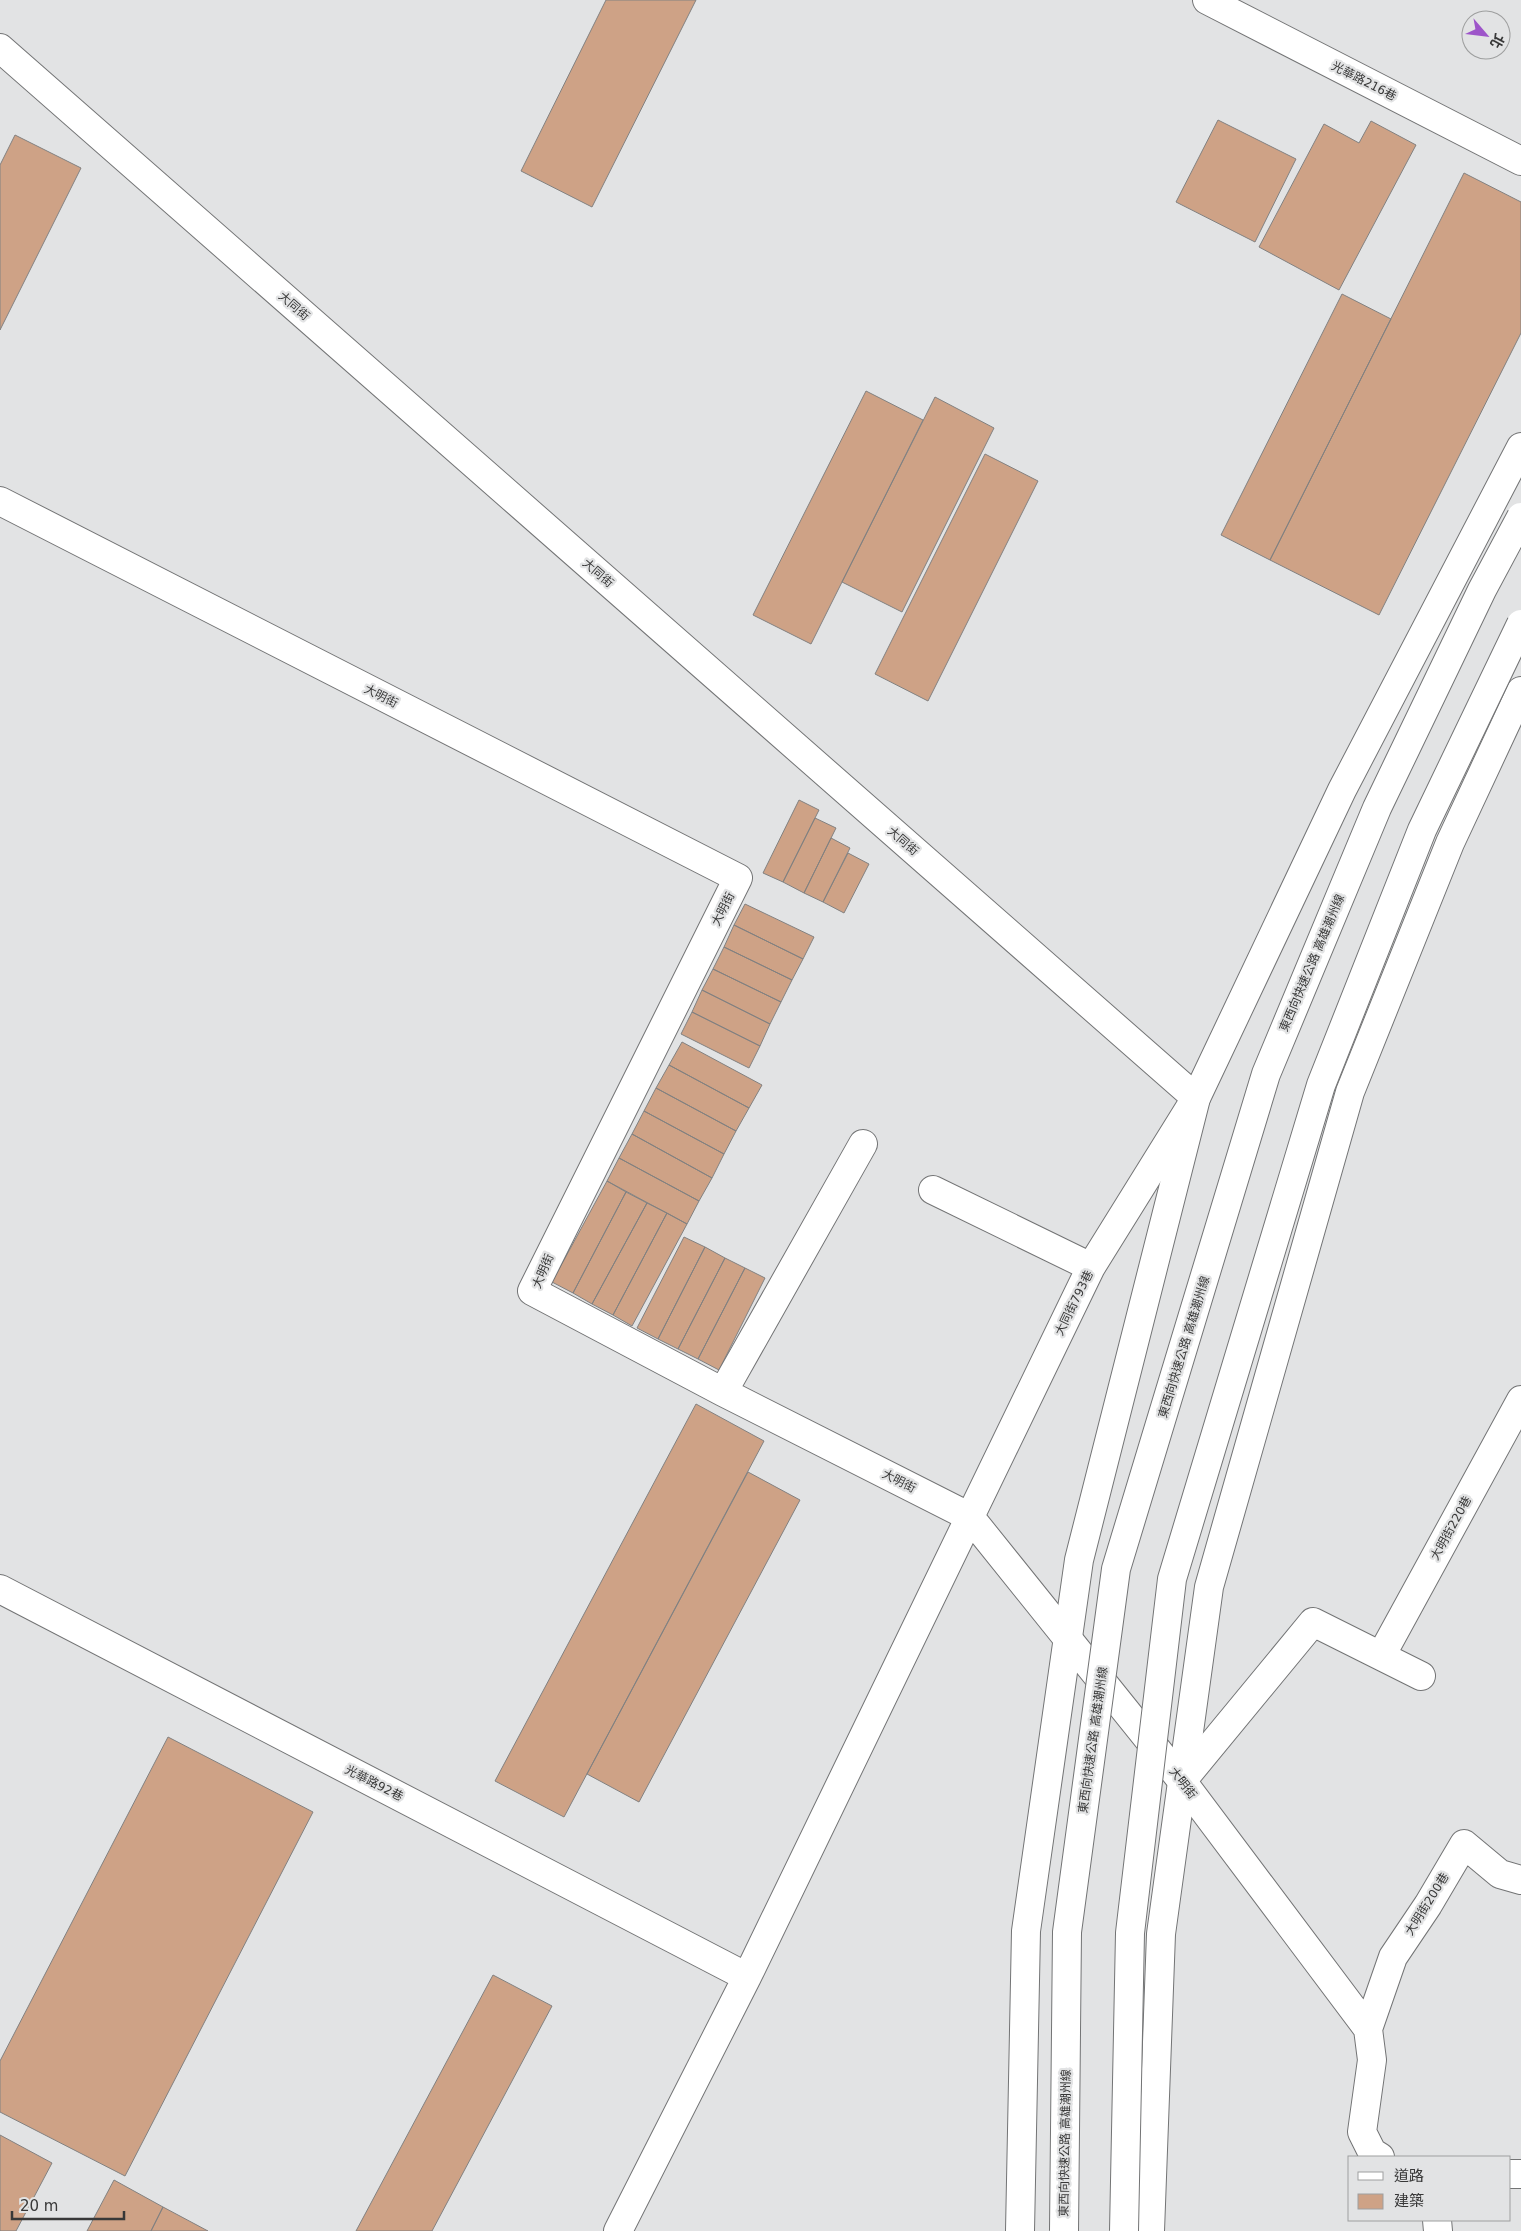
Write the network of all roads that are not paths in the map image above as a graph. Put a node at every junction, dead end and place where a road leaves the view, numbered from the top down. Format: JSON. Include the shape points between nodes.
{"nodes":[{"id":1,"x":1207,"y":0,"type":"edge"},
{"id":2,"x":0,"y":48,"type":"edge"},
{"id":3,"x":1521,"y":161,"type":"edge"},
{"id":4,"x":1521,"y":447,"type":"edge"},
{"id":5,"x":0,"y":501,"type":"edge"},
{"id":6,"x":1521,"y":517,"type":"edge"},
{"id":7,"x":1521,"y":624,"type":"edge"},
{"id":8,"x":1519,"y":699,"type":"edge"},
{"id":9,"x":1196,"y":1098,"type":"junction"},
{"id":10,"x":863,"y":1144,"type":"dead end"},
{"id":11,"x":933,"y":1190,"type":"dead end"},
{"id":12,"x":1091,"y":1267,"type":"junction"},
{"id":13,"x":724,"y":1392,"type":"junction"},
{"id":14,"x":1521,"y":1400,"type":"edge"},
{"id":15,"x":970,"y":1517,"type":"junction"},
{"id":16,"x":0,"y":1589,"type":"edge"},
{"id":17,"x":1068,"y":1640,"type":"junction"},
{"id":18,"x":1381,"y":1656,"type":"junction"},
{"id":19,"x":1421,"y":1676,"type":"dead end"},
{"id":20,"x":1182,"y":1781,"type":"junction"},
{"id":21,"x":1521,"y":1880,"type":"edge"},
{"id":22,"x":747,"y":1977,"type":"junction"},
{"id":23,"x":1368,"y":2029,"type":"junction"},
{"id":24,"x":1378,"y":2156,"type":"edge"},
{"id":25,"x":618,"y":2231,"type":"edge"},
{"id":26,"x":1020,"y":2231,"type":"edge"},
{"id":27,"x":1064,"y":2231,"type":"edge"},
{"id":28,"x":1124,"y":2231,"type":"edge"},
{"id":29,"x":1150,"y":2231,"type":"edge"}],
"edges":[{"from":1,"to":3,"type":"main road","name":"光華路216巷"},
{"from":2,"to":9,"type":"main road","name":"大同街"},
{"from":4,"to":9,"type":"main road","via":[[1342,790]]},
{"from":5,"to":13,"type":"main road","name":"大明街","via":[[738,878],[532,1291]]},
{"from":6,"to":27,"type":"main road","name":"東西向快速公路 高雄潮州線","bridge":true,"via":[[1482,590],[1377,808],[1266,1074],[1116,1569],[1067,1932]]},
{"from":7,"to":28,"type":"main road","bridge":true,"via":[[1422,830],[1321,1086],[1172,1579],[1130,1933]]},
{"from":8,"to":20,"type":"main road","via":[[1450,843],[1350,1092],[1209,1587]]},
{"from":9,"to":12,"type":"main road","name":"大同街793巷"},
{"from":9,"to":17,"type":"main road","via":[[1080,1560]]},
{"from":10,"to":13,"type":"main road"},
{"from":11,"to":12,"type":"main road"},
{"from":12,"to":15,"type":"main road","name":"大同街793巷"},
{"from":13,"to":15,"type":"main road","name":"大明街"},
{"from":14,"to":18,"type":"main road","name":"大明街220巷"},
{"from":15,"to":17,"type":"main road","name":"大明街"},
{"from":15,"to":22,"type":"main road","name":"大同街793巷"},
{"from":16,"to":22,"type":"main road","name":"光華路92巷"},
{"from":17,"to":20,"type":"main road","name":"大明街"},
{"from":17,"to":26,"type":"main road","via":[[1026,1931]]},
{"from":18,"to":19,"type":"main road"},
{"from":18,"to":20,"type":"main road","via":[[1313,1622]]},
{"from":20,"to":23,"type":"main road","name":"大明街"},
{"from":20,"to":29,"type":"main road","via":[[1161,1934]]},
{"from":21,"to":23,"type":"main road","name":"大明街200巷","via":[[1500,1874],[1464,1844],[1392,1957]]},
{"from":22,"to":25,"type":"main road","name":"大同街793巷"},
{"from":23,"to":24,"type":"main road","name":"大明街","via":[[1372,2060],[1362,2132],[1372,2152]]}]}
